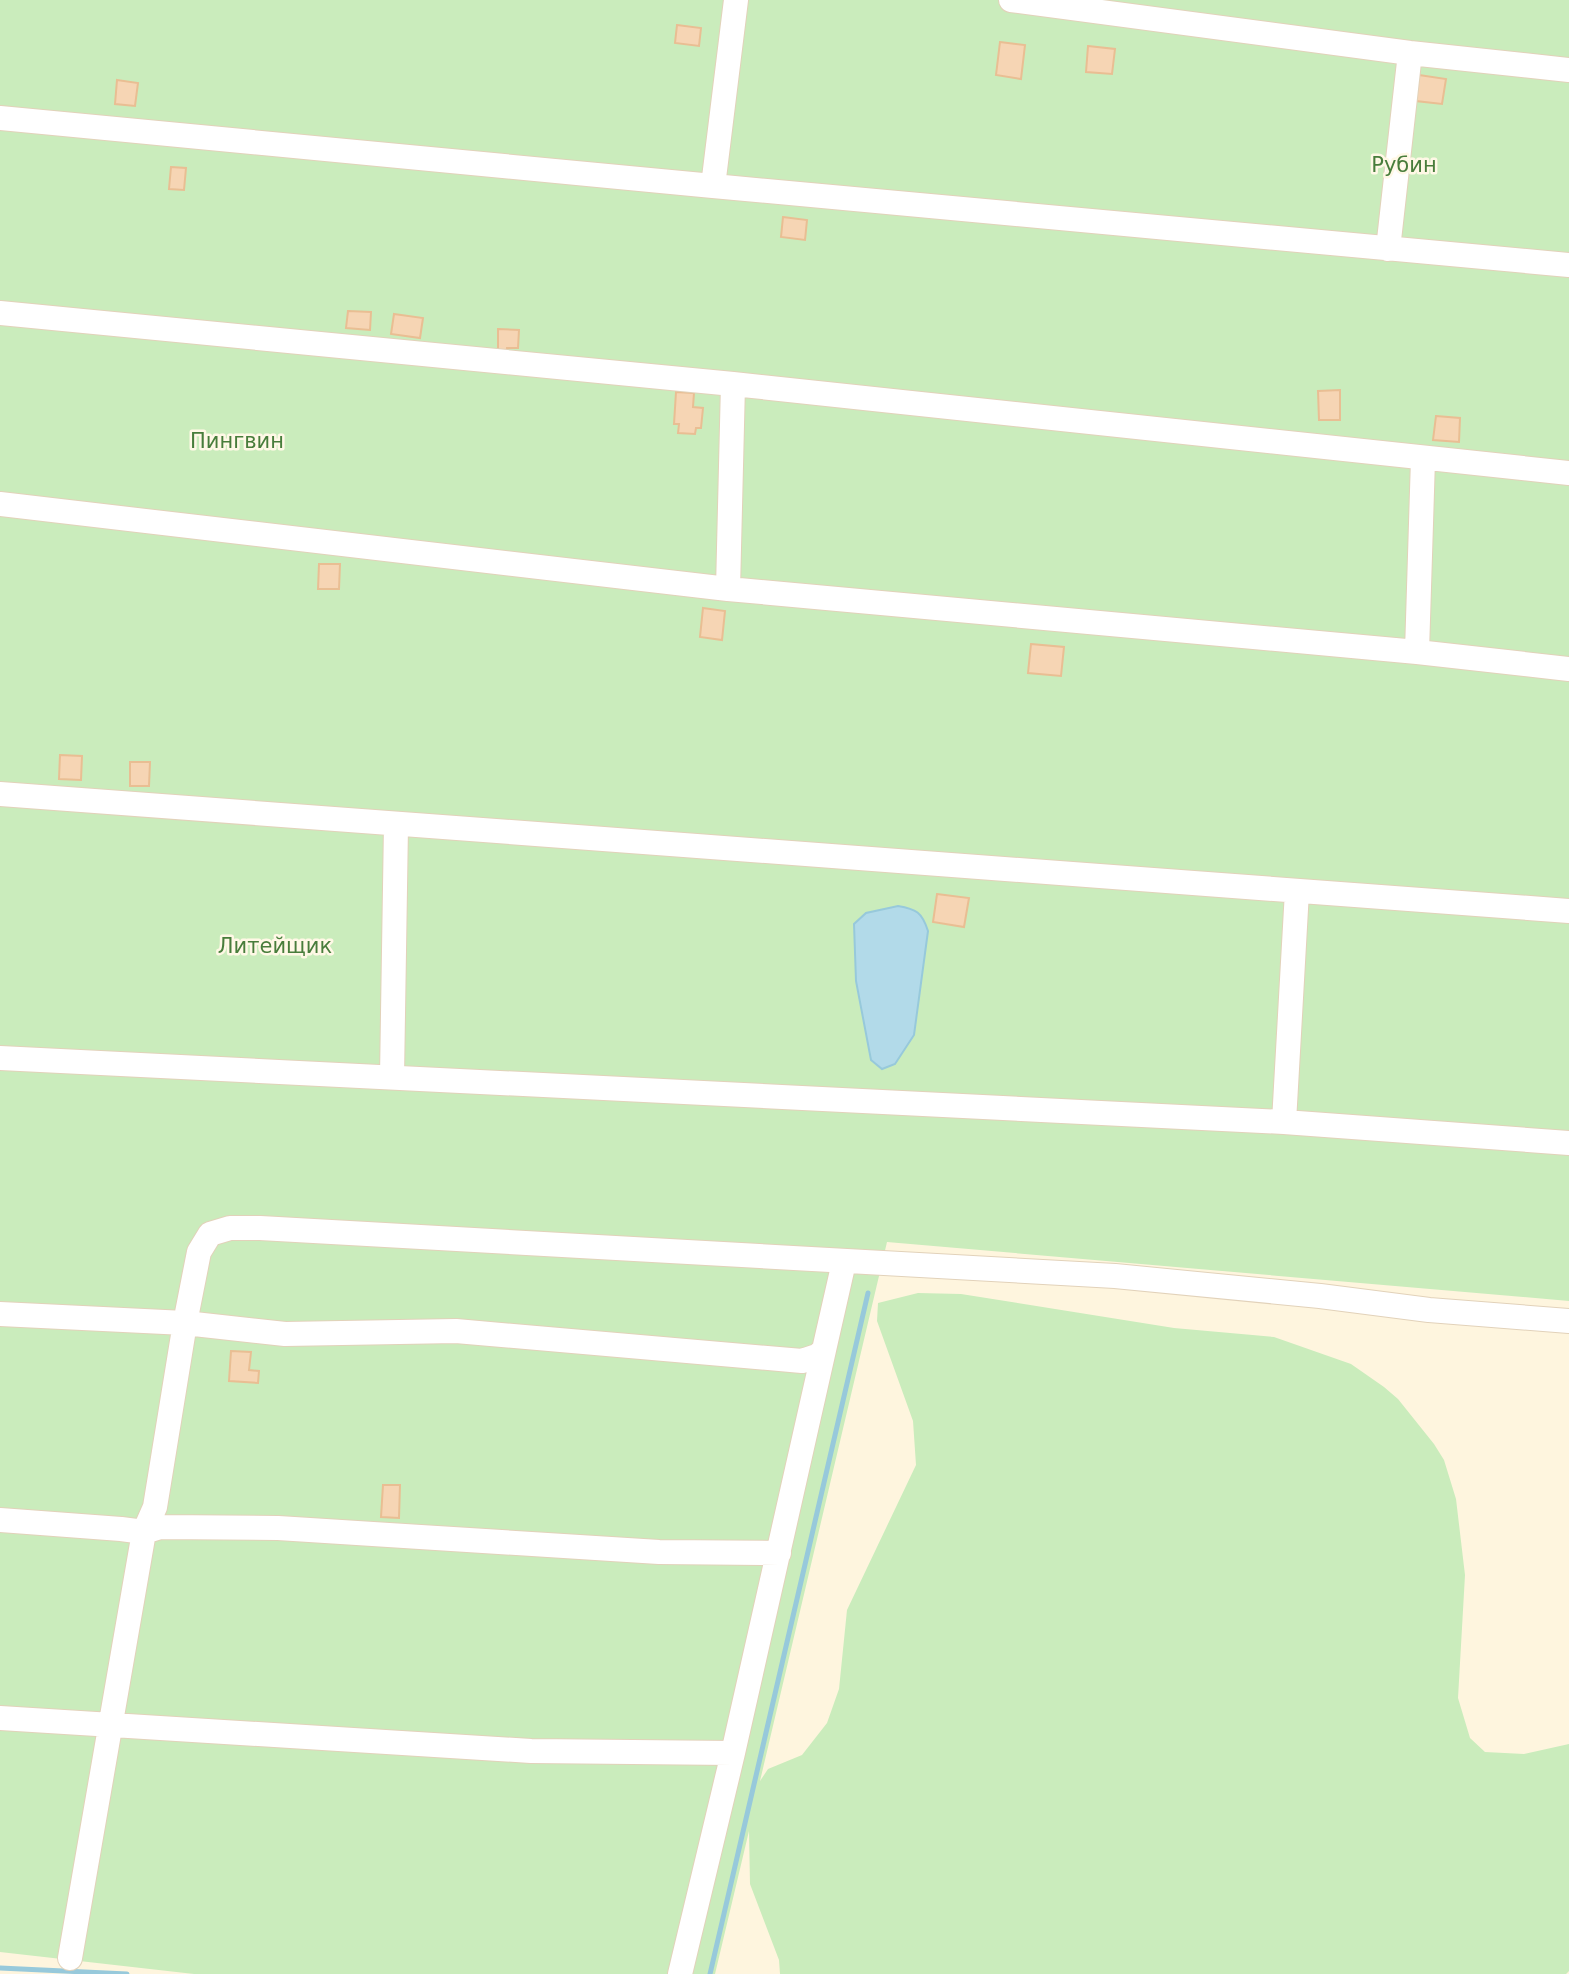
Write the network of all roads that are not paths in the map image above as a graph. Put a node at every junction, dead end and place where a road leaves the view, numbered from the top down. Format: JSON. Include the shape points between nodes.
{"nodes":[{"id":1,"x":736,"y":0,"type":"edge"},
{"id":2,"x":1011,"y":0,"type":"edge"},
{"id":3,"x":1410,"y":53,"type":"junction"},
{"id":4,"x":1569,"y":70,"type":"edge"},
{"id":5,"x":0,"y":118,"type":"edge"},
{"id":6,"x":713,"y":186,"type":"junction"},
{"id":7,"x":1388,"y":249,"type":"junction"},
{"id":8,"x":1569,"y":265,"type":"edge"},
{"id":9,"x":0,"y":313,"type":"edge"},
{"id":10,"x":733,"y":384,"type":"junction"},
{"id":11,"x":1423,"y":459,"type":"junction"},
{"id":12,"x":1569,"y":473,"type":"edge"},
{"id":13,"x":0,"y":505,"type":"edge"},
{"id":14,"x":727,"y":589,"type":"junction"},
{"id":15,"x":1417,"y":652,"type":"junction"},
{"id":16,"x":1569,"y":669,"type":"edge"},
{"id":17,"x":0,"y":794,"type":"edge"},
{"id":18,"x":396,"y":825,"type":"junction"},
{"id":19,"x":1297,"y":891,"type":"junction"},
{"id":20,"x":1569,"y":912,"type":"edge"},
{"id":21,"x":0,"y":1058,"type":"edge"},
{"id":22,"x":392,"y":1077,"type":"junction"},
{"id":23,"x":1283,"y":1122,"type":"junction"},
{"id":24,"x":1569,"y":1143,"type":"edge"},
{"id":25,"x":844,"y":1262,"type":"junction"},
{"id":26,"x":0,"y":1314,"type":"edge"},
{"id":27,"x":1569,"y":1321,"type":"edge"},
{"id":28,"x":184,"y":1323,"type":"junction"},
{"id":29,"x":824,"y":1350,"type":"junction"},
{"id":30,"x":0,"y":1520,"type":"edge"},
{"id":31,"x":144,"y":1532,"type":"junction"},
{"id":32,"x":779,"y":1553,"type":"junction"},
{"id":33,"x":0,"y":1718,"type":"edge"},
{"id":34,"x":111,"y":1725,"type":"junction"},
{"id":35,"x":733,"y":1753,"type":"junction"},
{"id":36,"x":70,"y":1958,"type":"dead end"},
{"id":37,"x":680,"y":1974,"type":"edge"}],
"edges":[{"from":1,"to":6,"type":"street"},
{"from":2,"to":3,"type":"street"},
{"from":3,"to":4,"type":"street"},
{"from":3,"to":7,"type":"street"},
{"from":5,"to":6,"type":"street"},
{"from":6,"to":7,"type":"street"},
{"from":7,"to":8,"type":"street"},
{"from":9,"to":10,"type":"street"},
{"from":10,"to":11,"type":"street"},
{"from":10,"to":14,"type":"street"},
{"from":11,"to":12,"type":"street"},
{"from":11,"to":15,"type":"street"},
{"from":13,"to":14,"type":"street"},
{"from":14,"to":15,"type":"street"},
{"from":15,"to":16,"type":"street"},
{"from":17,"to":18,"type":"street"},
{"from":18,"to":19,"type":"street"},
{"from":18,"to":22,"type":"street"},
{"from":19,"to":20,"type":"street"},
{"from":19,"to":23,"type":"street"},
{"from":21,"to":22,"type":"street"},
{"from":22,"to":23,"type":"street"},
{"from":23,"to":24,"type":"street"},
{"from":25,"to":27,"type":"street","via":[[1115,1276]]},
{"from":25,"to":28,"type":"street","via":[[230,1228],[210,1234],[199,1252]]},
{"from":25,"to":29,"type":"street"},
{"from":26,"to":28,"type":"street"},
{"from":28,"to":29,"type":"street","via":[[285,1334],[456,1331],[802,1361]]},
{"from":28,"to":31,"type":"street","via":[[155,1507]]},
{"from":29,"to":32,"type":"street"},
{"from":30,"to":31,"type":"street"},
{"from":31,"to":32,"type":"street","via":[[160,1527],[278,1528],[659,1552]]},
{"from":31,"to":34,"type":"street"},
{"from":32,"to":35,"type":"street"},
{"from":33,"to":34,"type":"street"},
{"from":34,"to":35,"type":"street","via":[[531,1751]]},
{"from":34,"to":36,"type":"street"},
{"from":35,"to":37,"type":"street"}]}
